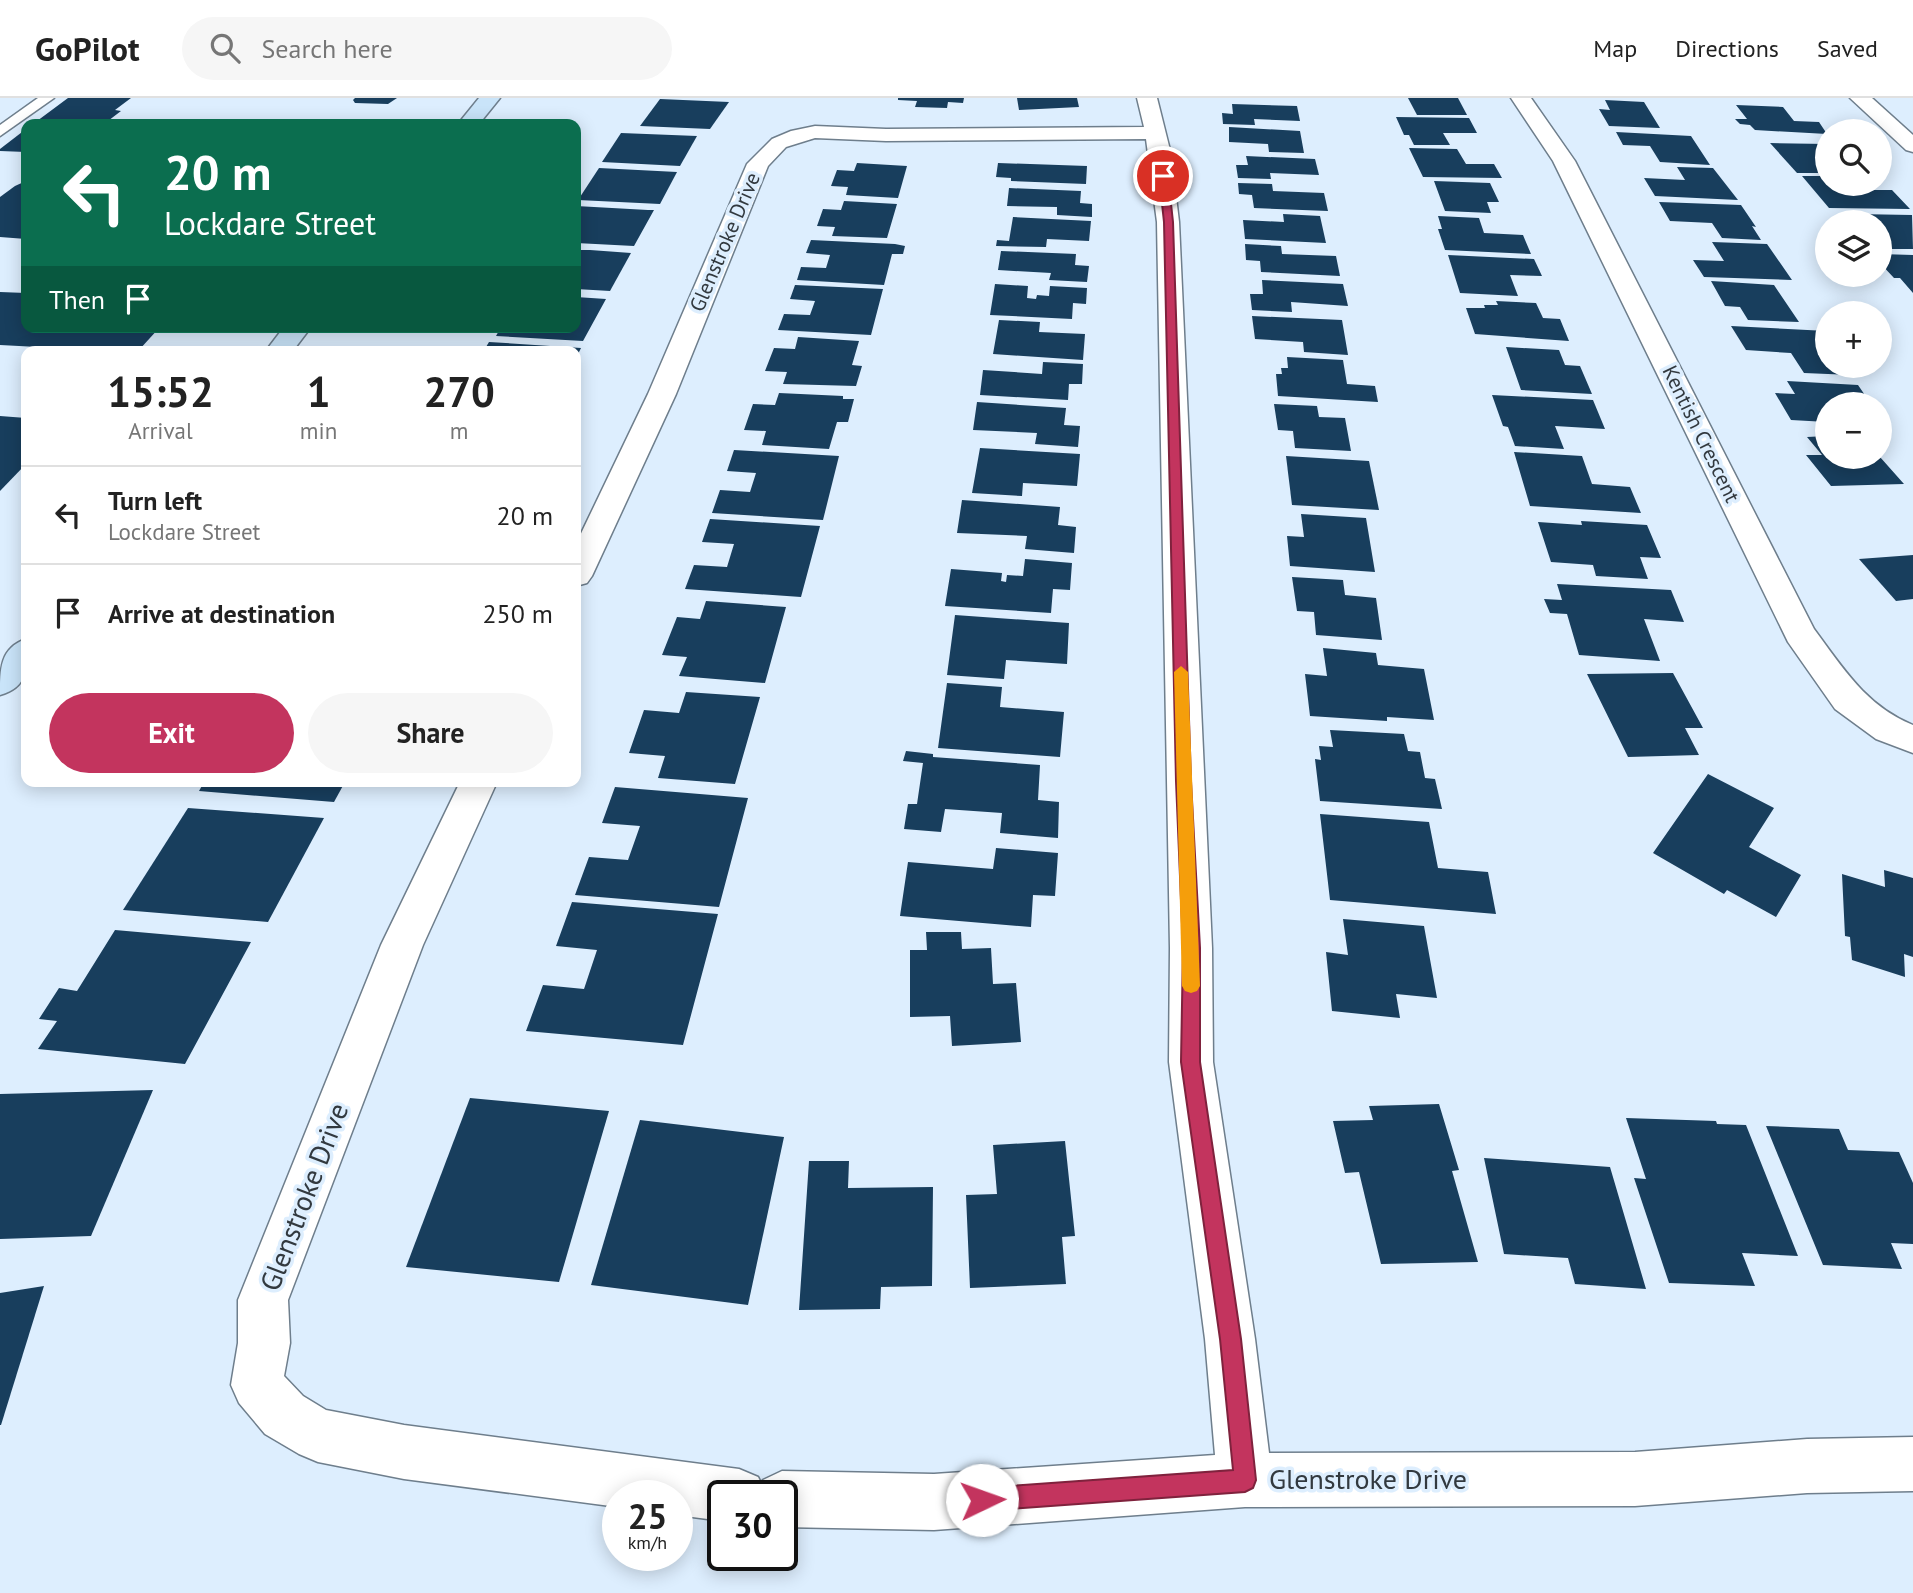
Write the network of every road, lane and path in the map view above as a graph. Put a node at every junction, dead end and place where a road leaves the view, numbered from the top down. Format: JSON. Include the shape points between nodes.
{"nodes":[{"id":1,"x":47,"y":98,"type":"edge"},
{"id":2,"x":490,"y":98,"type":"edge"},
{"id":3,"x":1521,"y":98,"type":"edge"},
{"id":4,"x":1860,"y":98,"type":"edge"},
{"id":5,"x":1151,"y":115,"type":"edge"},
{"id":6,"x":472,"y":119,"type":"edge"},
{"id":7,"x":0,"y":132,"type":"edge"},
{"id":8,"x":1913,"y":146,"type":"edge"},
{"id":9,"x":581,"y":565,"type":"edge"},
{"id":10,"x":21,"y":657,"type":"edge"},
{"id":11,"x":0,"y":683,"type":"edge"},
{"id":12,"x":1913,"y":740,"type":"edge"},
{"id":13,"x":477,"y":787,"type":"edge"},
{"id":14,"x":1913,"y":1464,"type":"edge"},
{"id":15,"x":1245,"y":1480,"type":"junction"},
{"id":16,"x":707,"y":1492,"type":"edge"},
{"id":17,"x":798,"y":1499,"type":"edge"}],
"edges":[{"from":1,"to":7,"type":"lane"},
{"from":2,"to":6,"type":"main road"},
{"from":3,"to":12,"type":"street","name":"Kentish Crescent","via":[[1564,161],[1800,634],[1847,700],[1889,730]]},
{"from":4,"to":8,"type":"street"},
{"from":5,"to":9,"type":"street","name":"Glenstroke Drive","via":[[886,135],[825,131],[779,144],[758,164],[662,394]]},
{"from":5,"to":15,"type":"street","via":[[1168,222],[1191,1062],[1232,1352]]},
{"from":10,"to":11,"type":"main road"},
{"from":13,"to":16,"type":"street","name":"Glenstroke Drive","via":[[402,945],[263,1300],[264,1343],[257,1385],[284,1415],[318,1434],[404,1452]]},
{"from":14,"to":15,"type":"street","name":"Glenstroke Drive","via":[[1807,1466],[1634,1479]]},
{"from":15,"to":17,"type":"street","name":"Glenstroke Drive","via":[[934,1502]]}]}
